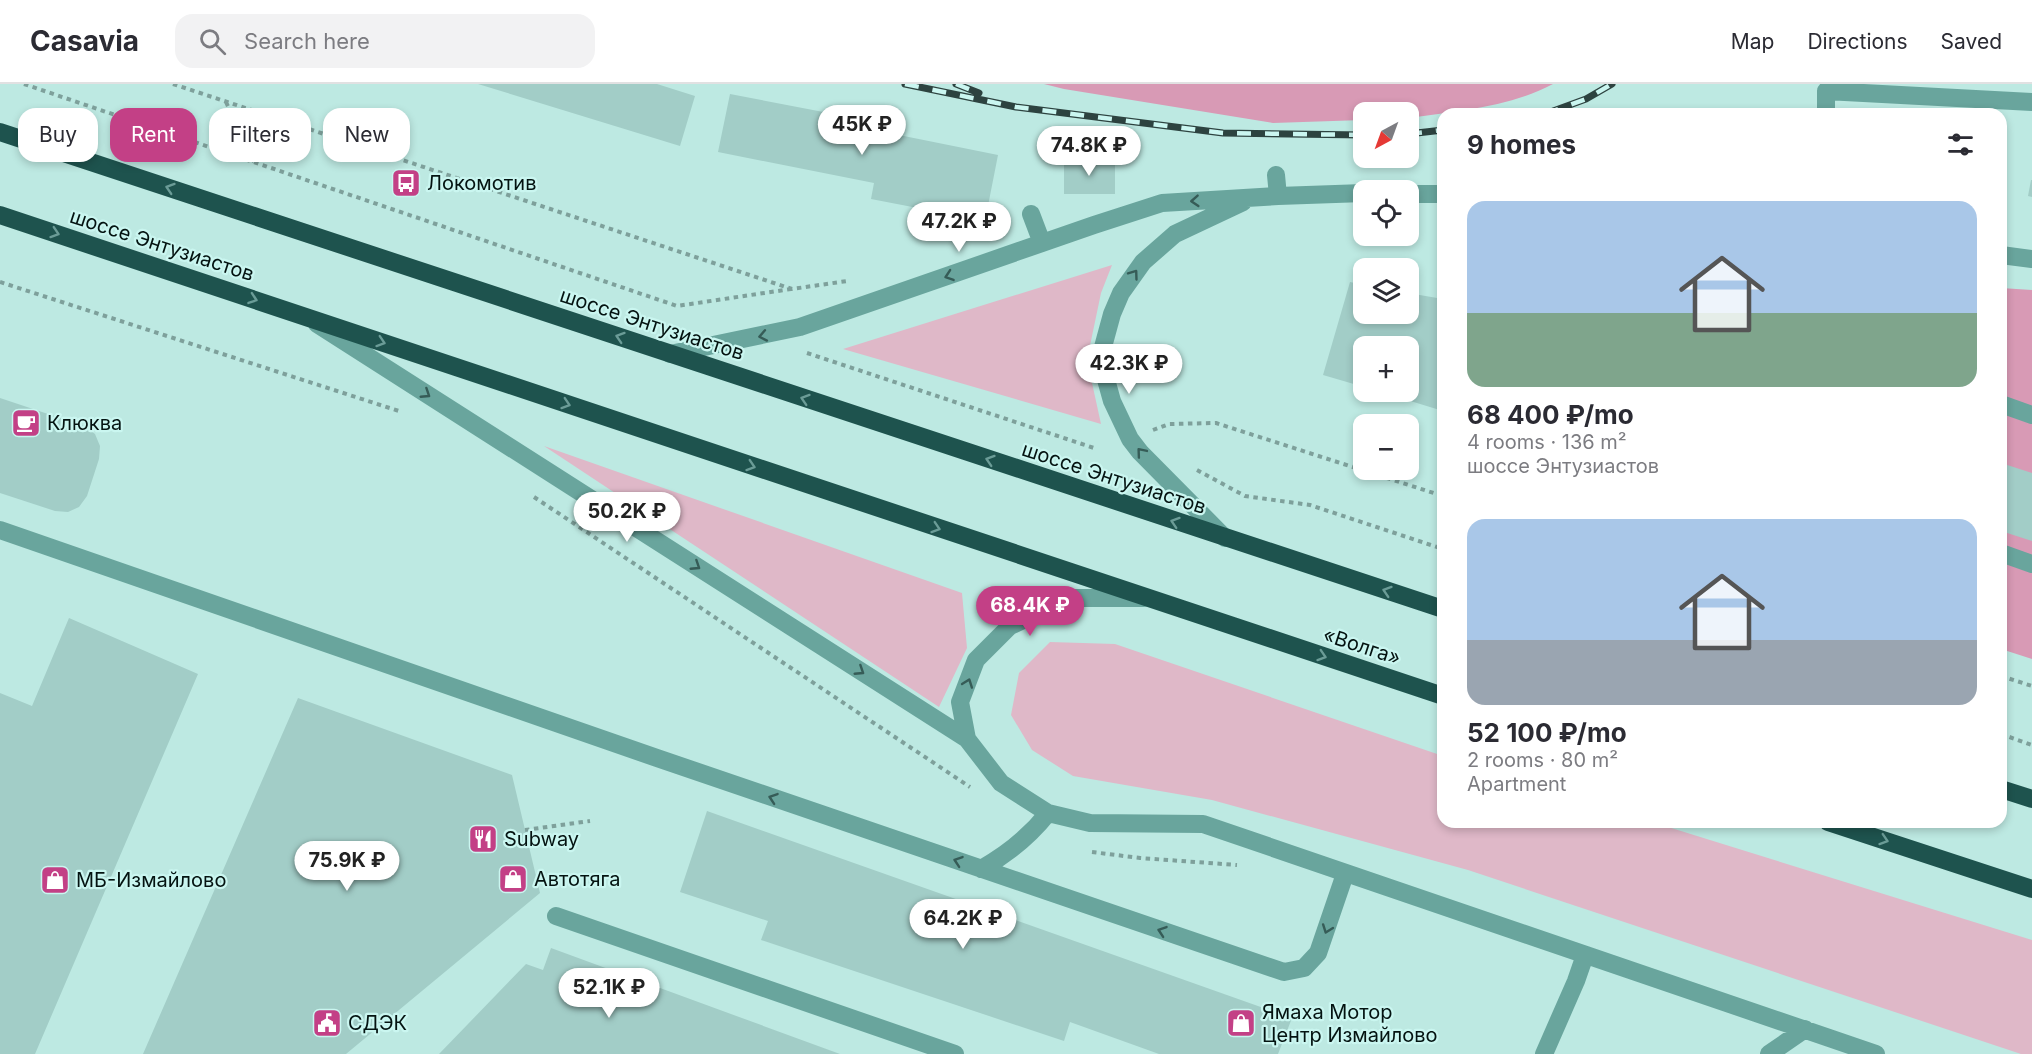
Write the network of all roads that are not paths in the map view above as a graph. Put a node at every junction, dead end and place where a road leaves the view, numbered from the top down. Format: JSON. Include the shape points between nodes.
{"nodes":[{"id":1,"x":1833,"y":87,"type":"edge"},
{"id":2,"x":2032,"y":102,"type":"edge"},
{"id":3,"x":1828,"y":108,"type":"edge"},
{"id":4,"x":0,"y":132,"type":"edge"},
{"id":5,"x":1276,"y":175,"type":"dead end"},
{"id":6,"x":1353,"y":193,"type":"edge"},
{"id":7,"x":1419,"y":194,"type":"edge"},
{"id":8,"x":1437,"y":194,"type":"edge"},
{"id":9,"x":1278,"y":196,"type":"junction"},
{"id":10,"x":1253,"y":197,"type":"junction"},
{"id":11,"x":1031,"y":214,"type":"dead end"},
{"id":12,"x":0,"y":215,"type":"edge"},
{"id":13,"x":1042,"y":243,"type":"junction"},
{"id":14,"x":2007,"y":256,"type":"edge"},
{"id":15,"x":2032,"y":259,"type":"edge"},
{"id":16,"x":305,"y":317,"type":"junction"},
{"id":17,"x":670,"y":354,"type":"junction"},
{"id":18,"x":2007,"y":406,"type":"edge"},
{"id":19,"x":2032,"y":415,"type":"edge"},
{"id":20,"x":0,"y":530,"type":"edge"},
{"id":21,"x":1226,"y":538,"type":"junction"},
{"id":22,"x":2007,"y":555,"type":"edge"},
{"id":23,"x":2032,"y":564,"type":"edge"},
{"id":24,"x":1146,"y":598,"type":"junction"},
{"id":25,"x":1437,"y":607,"type":"edge"},
{"id":26,"x":1267,"y":638,"type":"joint"},
{"id":27,"x":1437,"y":694,"type":"edge"},
{"id":28,"x":967,"y":739,"type":"junction"},
{"id":29,"x":2007,"y":791,"type":"edge"},
{"id":30,"x":2032,"y":799,"type":"edge"},
{"id":31,"x":1048,"y":813,"type":"junction"},
{"id":32,"x":1846,"y":828,"type":"edge"},
{"id":33,"x":981,"y":869,"type":"junction"},
{"id":34,"x":1345,"y":874,"type":"junction"},
{"id":35,"x":2032,"y":889,"type":"edge"},
{"id":36,"x":556,"y":916,"type":"dead end"},
{"id":37,"x":1585,"y":955,"type":"junction"},
{"id":38,"x":1805,"y":1029,"type":"junction"},
{"id":39,"x":955,"y":1054,"type":"edge"},
{"id":40,"x":1544,"y":1054,"type":"edge"},
{"id":41,"x":1769,"y":1054,"type":"edge"},
{"id":42,"x":1876,"y":1054,"type":"edge"}],
"edges":[{"from":1,"to":2,"type":"street"},
{"from":1,"to":3,"type":"street"},
{"from":17,"to":4,"type":"highway","name":"шоссе Энтузиастов","one_way":true},
{"from":5,"to":9,"type":"street"},
{"from":6,"to":9,"type":"street"},
{"from":7,"to":8,"type":"street"},
{"from":9,"to":10,"type":"street"},
{"from":10,"to":13,"type":"street","one_way":true,"via":[[1162,203]]},
{"from":21,"to":10,"type":"street","one_way":true,"via":[[1130,439],[1112,401],[1100,358],[1120,292],[1143,262],[1175,234]]},
{"from":11,"to":13,"type":"street"},
{"from":12,"to":16,"type":"highway","name":"шоссе Энтузиастов","one_way":true},
{"from":13,"to":17,"type":"street","one_way":true,"via":[[800,327]]},
{"from":14,"to":15,"type":"street"},
{"from":16,"to":24,"type":"highway","name":"шоссе Энтузиастов","one_way":true},
{"from":16,"to":28,"type":"street","one_way":true},
{"from":21,"to":17,"type":"highway","name":"шоссе Энтузиастов","one_way":true},
{"from":18,"to":19,"type":"street"},
{"from":33,"to":20,"type":"street","one_way":true},
{"from":25,"to":21,"type":"highway","name":"шоссе Энтузиастов","one_way":true},
{"from":22,"to":23,"type":"street"},
{"from":24,"to":26,"type":"highway","name":"шоссе Энтузиастов"},
{"from":28,"to":24,"type":"street","one_way":true,"via":[[960,702],[976,660],[1010,626],[1070,598]]},
{"from":26,"to":27,"type":"highway","name":"«Волга»","one_way":true},
{"from":28,"to":31,"type":"street","via":[[1001,783]]},
{"from":29,"to":30,"type":"highway"},
{"from":31,"to":33,"type":"street","via":[[1035,830],[1004,856]]},
{"from":31,"to":34,"type":"street","via":[[1090,823],[1203,824]]},
{"from":32,"to":35,"type":"highway","one_way":true},
{"from":34,"to":33,"type":"street","one_way":true,"via":[[1318,953],[1304,968],[1284,972]]},
{"from":34,"to":37,"type":"street"},
{"from":36,"to":39,"type":"street"},
{"from":37,"to":38,"type":"street"},
{"from":37,"to":40,"type":"street"},
{"from":38,"to":41,"type":"street"},
{"from":38,"to":42,"type":"street"}]}
